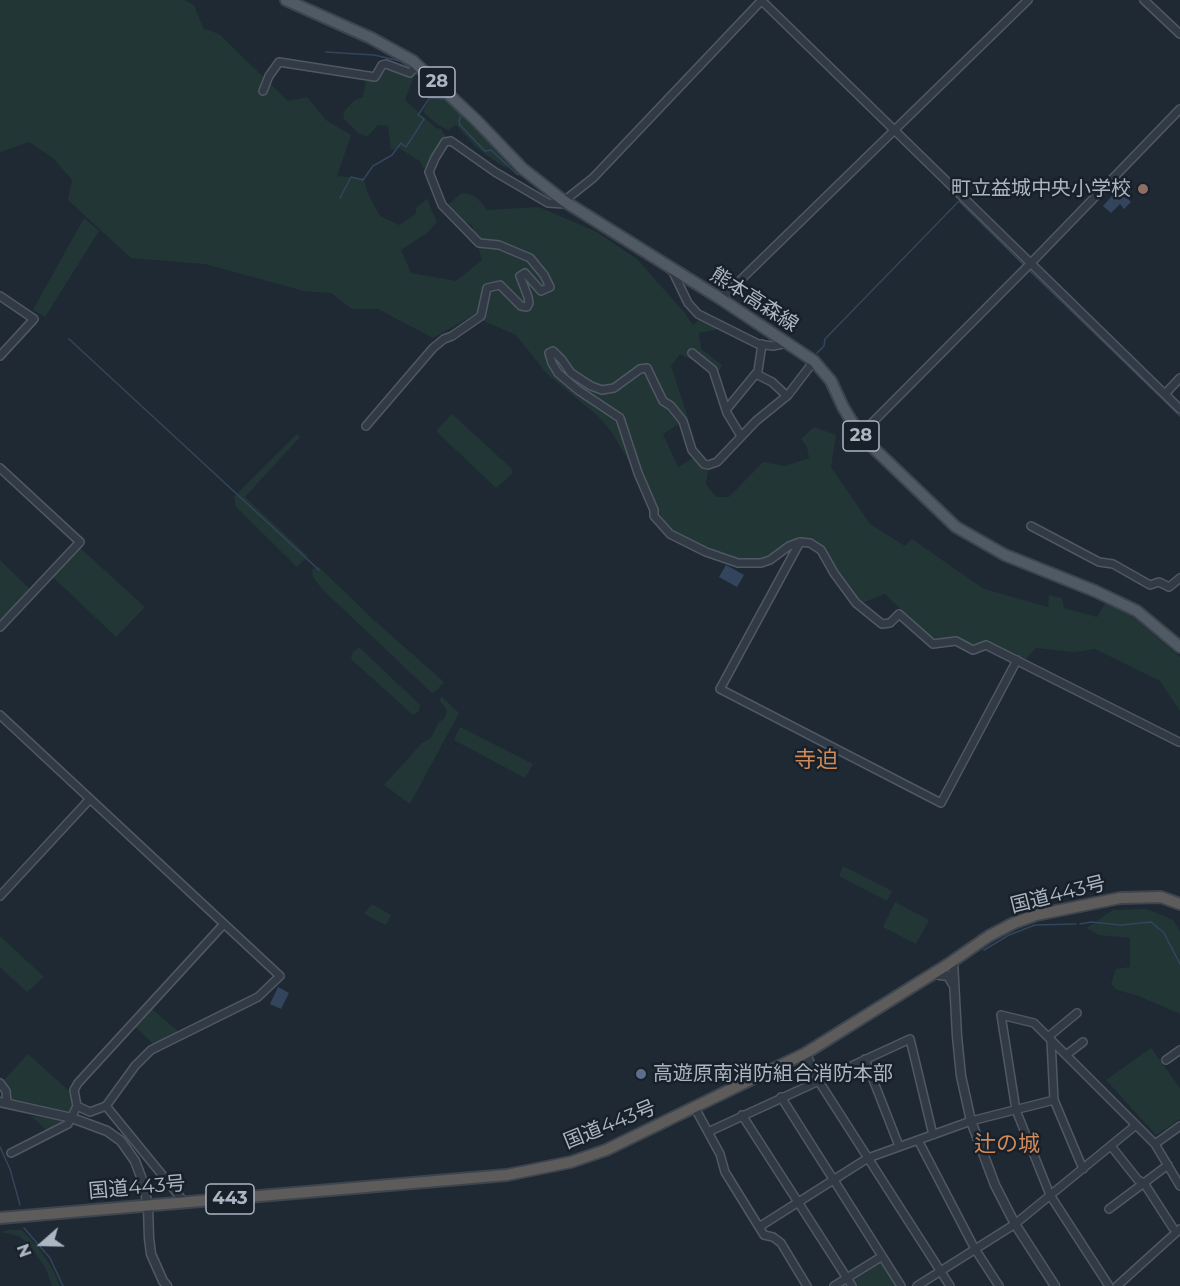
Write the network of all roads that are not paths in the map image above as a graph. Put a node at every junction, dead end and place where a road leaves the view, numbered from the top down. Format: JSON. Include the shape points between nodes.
{"nodes":[{"id":1,"x":286,"y":0,"type":"edge"},
{"id":2,"x":761,"y":0,"type":"edge"},
{"id":3,"x":1028,"y":0,"type":"edge"},
{"id":4,"x":1144,"y":0,"type":"edge"},
{"id":5,"x":1180,"y":34,"type":"edge"},
{"id":6,"x":418,"y":64,"type":"junction"},
{"id":7,"x":263,"y":91,"type":"dead end"},
{"id":8,"x":1180,"y":109,"type":"edge"},
{"id":9,"x":894,"y":131,"type":"junction"},
{"id":10,"x":567,"y":203,"type":"junction"},
{"id":11,"x":1030,"y":264,"type":"junction"},
{"id":12,"x":671,"y":268,"type":"junction"},
{"id":13,"x":0,"y":296,"type":"edge"},
{"id":14,"x":721,"y":299,"type":"junction"},
{"id":15,"x":786,"y":342,"type":"junction"},
{"id":16,"x":762,"y":344,"type":"junction"},
{"id":17,"x":692,"y":353,"type":"dead end"},
{"id":18,"x":0,"y":356,"type":"edge"},
{"id":19,"x":814,"y":361,"type":"junction"},
{"id":20,"x":756,"y":374,"type":"junction"},
{"id":21,"x":1180,"y":378,"type":"edge"},
{"id":22,"x":1164,"y":394,"type":"junction"},
{"id":23,"x":787,"y":396,"type":"junction"},
{"id":24,"x":1180,"y":409,"type":"edge"},
{"id":25,"x":726,"y":410,"type":"junction"},
{"id":26,"x":366,"y":426,"type":"dead end"},
{"id":27,"x":860,"y":435,"type":"junction"},
{"id":28,"x":741,"y":436,"type":"junction"},
{"id":29,"x":0,"y":468,"type":"edge"},
{"id":30,"x":1031,"y":526,"type":"dead end"},
{"id":31,"x":800,"y":542,"type":"junction"},
{"id":32,"x":1180,"y":578,"type":"edge"},
{"id":33,"x":0,"y":627,"type":"edge"},
{"id":34,"x":1180,"y":646,"type":"edge"},
{"id":35,"x":1017,"y":660,"type":"junction"},
{"id":36,"x":0,"y":715,"type":"edge"},
{"id":37,"x":1179,"y":742,"type":"edge"},
{"id":38,"x":89,"y":800,"type":"junction"},
{"id":39,"x":0,"y":896,"type":"edge"},
{"id":40,"x":1180,"y":904,"type":"edge"},
{"id":41,"x":223,"y":925,"type":"junction"},
{"id":42,"x":953,"y":961,"type":"junction"},
{"id":43,"x":933,"y":974,"type":"junction"},
{"id":44,"x":954,"y":987,"type":"junction"},
{"id":45,"x":1077,"y":1013,"type":"dead end"},
{"id":46,"x":1049,"y":1038,"type":"junction"},
{"id":47,"x":1083,"y":1042,"type":"dead end"},
{"id":48,"x":1180,"y":1050,"type":"edge"},
{"id":49,"x":806,"y":1053,"type":"junction"},
{"id":50,"x":1066,"y":1055,"type":"junction"},
{"id":51,"x":865,"y":1059,"type":"junction"},
{"id":52,"x":1166,"y":1060,"type":"dead end"},
{"id":53,"x":819,"y":1080,"type":"junction"},
{"id":54,"x":0,"y":1083,"type":"edge"},
{"id":55,"x":781,"y":1097,"type":"junction"},
{"id":56,"x":1054,"y":1100,"type":"junction"},
{"id":57,"x":4,"y":1103,"type":"edge"},
{"id":58,"x":77,"y":1106,"type":"junction"},
{"id":59,"x":106,"y":1106,"type":"junction"},
{"id":60,"x":695,"y":1108,"type":"junction"},
{"id":61,"x":1016,"y":1110,"type":"junction"},
{"id":62,"x":742,"y":1114,"type":"junction"},
{"id":63,"x":72,"y":1118,"type":"junction"},
{"id":64,"x":971,"y":1121,"type":"junction"},
{"id":65,"x":1136,"y":1125,"type":"junction"},
{"id":66,"x":1180,"y":1126,"type":"edge"},
{"id":67,"x":708,"y":1132,"type":"junction"},
{"id":68,"x":933,"y":1135,"type":"junction"},
{"id":69,"x":918,"y":1140,"type":"junction"},
{"id":70,"x":1155,"y":1144,"type":"junction"},
{"id":71,"x":899,"y":1146,"type":"junction"},
{"id":72,"x":1111,"y":1146,"type":"junction"},
{"id":73,"x":11,"y":1153,"type":"dead end"},
{"id":74,"x":868,"y":1158,"type":"junction"},
{"id":75,"x":1167,"y":1166,"type":"junction"},
{"id":76,"x":1083,"y":1169,"type":"junction"},
{"id":77,"x":833,"y":1179,"type":"junction"},
{"id":78,"x":1144,"y":1183,"type":"junction"},
{"id":79,"x":1180,"y":1186,"type":"edge"},
{"id":80,"x":1050,"y":1195,"type":"junction"},
{"id":81,"x":798,"y":1202,"type":"junction"},
{"id":82,"x":185,"y":1203,"type":"junction"},
{"id":83,"x":147,"y":1206,"type":"junction"},
{"id":84,"x":1109,"y":1209,"type":"dead end"},
{"id":85,"x":0,"y":1218,"type":"edge"},
{"id":86,"x":1015,"y":1224,"type":"junction"},
{"id":87,"x":759,"y":1227,"type":"junction"},
{"id":88,"x":1176,"y":1229,"type":"edge"},
{"id":89,"x":975,"y":1250,"type":"junction"},
{"id":90,"x":881,"y":1257,"type":"junction"},
{"id":91,"x":940,"y":1271,"type":"junction"},
{"id":92,"x":847,"y":1278,"type":"junction"},
{"id":93,"x":167,"y":1286,"type":"edge"},
{"id":94,"x":807,"y":1286,"type":"edge"},
{"id":95,"x":834,"y":1286,"type":"edge"},
{"id":96,"x":852,"y":1286,"type":"edge"},
{"id":97,"x":902,"y":1286,"type":"edge"},
{"id":98,"x":917,"y":1286,"type":"edge"},
{"id":99,"x":950,"y":1286,"type":"edge"},
{"id":100,"x":999,"y":1286,"type":"edge"},
{"id":101,"x":1054,"y":1286,"type":"edge"},
{"id":102,"x":1109,"y":1286,"type":"edge"},
{"id":103,"x":1117,"y":1286,"type":"edge"}],
"edges":[{"from":1,"to":6,"type":"main road","name":"熊本高森線","number":"28"},
{"from":2,"to":9,"type":"street"},
{"from":2,"to":10,"type":"street"},
{"from":3,"to":9,"type":"street"},
{"from":4,"to":5,"type":"street"},
{"from":6,"to":7,"type":"street","via":[[410,73],[382,65],[375,77],[279,62]]},
{"from":6,"to":10,"type":"main road","name":"熊本高森線","number":"28","via":[[523,170]]},
{"from":8,"to":11,"type":"street"},
{"from":9,"to":11,"type":"street"},
{"from":9,"to":14,"type":"street"},
{"from":10,"to":12,"type":"main road","name":"熊本高森線","number":"28"},
{"from":10,"to":26,"type":"street","via":[[548,203],[451,141],[445,142],[429,172],[442,205],[479,243],[499,244],[530,258],[550,287],[541,291],[525,273],[520,276],[528,297],[526,307],[500,285],[488,288],[482,316],[433,348]]},
{"from":11,"to":22,"type":"street"},
{"from":11,"to":27,"type":"street"},
{"from":12,"to":14,"type":"main road","name":"熊本高森線","number":"28"},
{"from":12,"to":16,"type":"street","via":[[688,303],[698,314]]},
{"from":13,"to":18,"type":"street","via":[[34,319]]},
{"from":14,"to":15,"type":"main road","name":"熊本高森線","number":"28"},
{"from":15,"to":16,"type":"street"},
{"from":15,"to":19,"type":"main road","name":"熊本高森線","number":"28"},
{"from":16,"to":20,"type":"street"},
{"from":17,"to":25,"type":"street","via":[[713,370]]},
{"from":19,"to":23,"type":"street"},
{"from":19,"to":27,"type":"main road","name":"熊本高森線","number":"28","via":[[831,381]]},
{"from":20,"to":23,"type":"street"},
{"from":20,"to":25,"type":"street"},
{"from":21,"to":22,"type":"street"},
{"from":22,"to":24,"type":"street"},
{"from":23,"to":28,"type":"street"},
{"from":25,"to":28,"type":"street"},
{"from":27,"to":34,"type":"main road","name":"熊本高森線","number":"28","via":[[956,527],[1005,555],[1137,611]]},
{"from":28,"to":31,"type":"street","via":[[717,462],[704,464],[692,450],[683,421],[663,402],[647,368],[614,388],[602,390],[571,373],[553,351],[549,353],[558,373],[620,418],[654,516],[670,534],[738,562],[770,560]]},
{"from":29,"to":33,"type":"street","via":[[80,542]]},
{"from":30,"to":32,"type":"street","via":[[1150,585],[1159,582],[1169,587]]},
{"from":31,"to":35,"type":"street","via":[[821,550],[856,603],[882,624],[890,623],[899,614],[933,644],[956,641],[973,650],[986,645]]},
{"from":31,"to":35,"type":"street","via":[[720,688],[941,803]]},
{"from":35,"to":37,"type":"street"},
{"from":36,"to":38,"type":"street"},
{"from":38,"to":39,"type":"street"},
{"from":38,"to":41,"type":"street"},
{"from":40,"to":42,"type":"highway","name":"国道443号","number":"443","via":[[1161,897],[1120,898],[1036,915],[1014,922]]},
{"from":41,"to":58,"type":"street","via":[[78,1083],[74,1090]]},
{"from":41,"to":59,"type":"street","via":[[280,976],[258,997],[151,1050]]},
{"from":42,"to":43,"type":"highway","name":"国道443号","number":"443"},
{"from":42,"to":44,"type":"street"},
{"from":43,"to":44,"type":"street","via":[[948,976]]},
{"from":43,"to":49,"type":"highway","name":"国道443号","number":"443"},
{"from":44,"to":64,"type":"street","via":[[961,1076]]},
{"from":45,"to":46,"type":"street"},
{"from":46,"to":50,"type":"street"},
{"from":46,"to":56,"type":"street"},
{"from":46,"to":61,"type":"street","via":[[1034,1023],[1001,1015]]},
{"from":47,"to":50,"type":"street"},
{"from":48,"to":52,"type":"street"},
{"from":49,"to":53,"type":"street"},
{"from":49,"to":60,"type":"highway","name":"国道443号","number":"443"},
{"from":50,"to":65,"type":"street"},
{"from":51,"to":53,"type":"street"},
{"from":51,"to":68,"type":"street","via":[[910,1039]]},
{"from":51,"to":71,"type":"street"},
{"from":53,"to":55,"type":"street"},
{"from":53,"to":74,"type":"street"},
{"from":54,"to":57,"type":"street","via":[[6,1091]]},
{"from":55,"to":62,"type":"street"},
{"from":55,"to":77,"type":"street"},
{"from":56,"to":61,"type":"street"},
{"from":56,"to":76,"type":"street"},
{"from":57,"to":63,"type":"street"},
{"from":58,"to":59,"type":"street","via":[[90,1112]]},
{"from":58,"to":63,"type":"street"},
{"from":59,"to":82,"type":"street"},
{"from":60,"to":67,"type":"street"},
{"from":60,"to":82,"type":"highway","name":"国道443号","number":"443","via":[[606,1150],[516,1173]]},
{"from":61,"to":64,"type":"street"},
{"from":61,"to":80,"type":"street"},
{"from":62,"to":67,"type":"street"},
{"from":62,"to":81,"type":"street"},
{"from":63,"to":73,"type":"street","via":[[68,1124]]},
{"from":63,"to":83,"type":"street","via":[[107,1131],[121,1141],[135,1161]]},
{"from":64,"to":68,"type":"street"},
{"from":64,"to":86,"type":"street","via":[[995,1185]]},
{"from":65,"to":70,"type":"street"},
{"from":65,"to":72,"type":"street"},
{"from":66,"to":70,"type":"street"},
{"from":67,"to":87,"type":"street","via":[[725,1172]]},
{"from":68,"to":69,"type":"street"},
{"from":69,"to":71,"type":"street"},
{"from":69,"to":89,"type":"street"},
{"from":70,"to":75,"type":"street"},
{"from":71,"to":74,"type":"street"},
{"from":72,"to":76,"type":"street"},
{"from":72,"to":78,"type":"street"},
{"from":74,"to":77,"type":"street"},
{"from":74,"to":91,"type":"street"},
{"from":75,"to":78,"type":"street"},
{"from":75,"to":79,"type":"street"},
{"from":76,"to":80,"type":"street"},
{"from":77,"to":81,"type":"street"},
{"from":77,"to":90,"type":"street"},
{"from":78,"to":84,"type":"street"},
{"from":78,"to":88,"type":"street"},
{"from":80,"to":86,"type":"street"},
{"from":80,"to":102,"type":"street"},
{"from":81,"to":87,"type":"street"},
{"from":81,"to":92,"type":"street"},
{"from":82,"to":83,"type":"highway","name":"国道443号","number":"443"},
{"from":83,"to":85,"type":"highway","name":"国道443号","number":"443"},
{"from":83,"to":93,"type":"street","via":[[151,1254]]},
{"from":86,"to":89,"type":"street"},
{"from":86,"to":101,"type":"street"},
{"from":87,"to":94,"type":"street","via":[[766,1237],[781,1243]]},
{"from":88,"to":103,"type":"street"},
{"from":89,"to":91,"type":"street"},
{"from":89,"to":100,"type":"street"},
{"from":90,"to":92,"type":"street"},
{"from":90,"to":97,"type":"street"},
{"from":91,"to":98,"type":"street"},
{"from":91,"to":99,"type":"street"},
{"from":92,"to":95,"type":"street"},
{"from":92,"to":96,"type":"street"}]}
